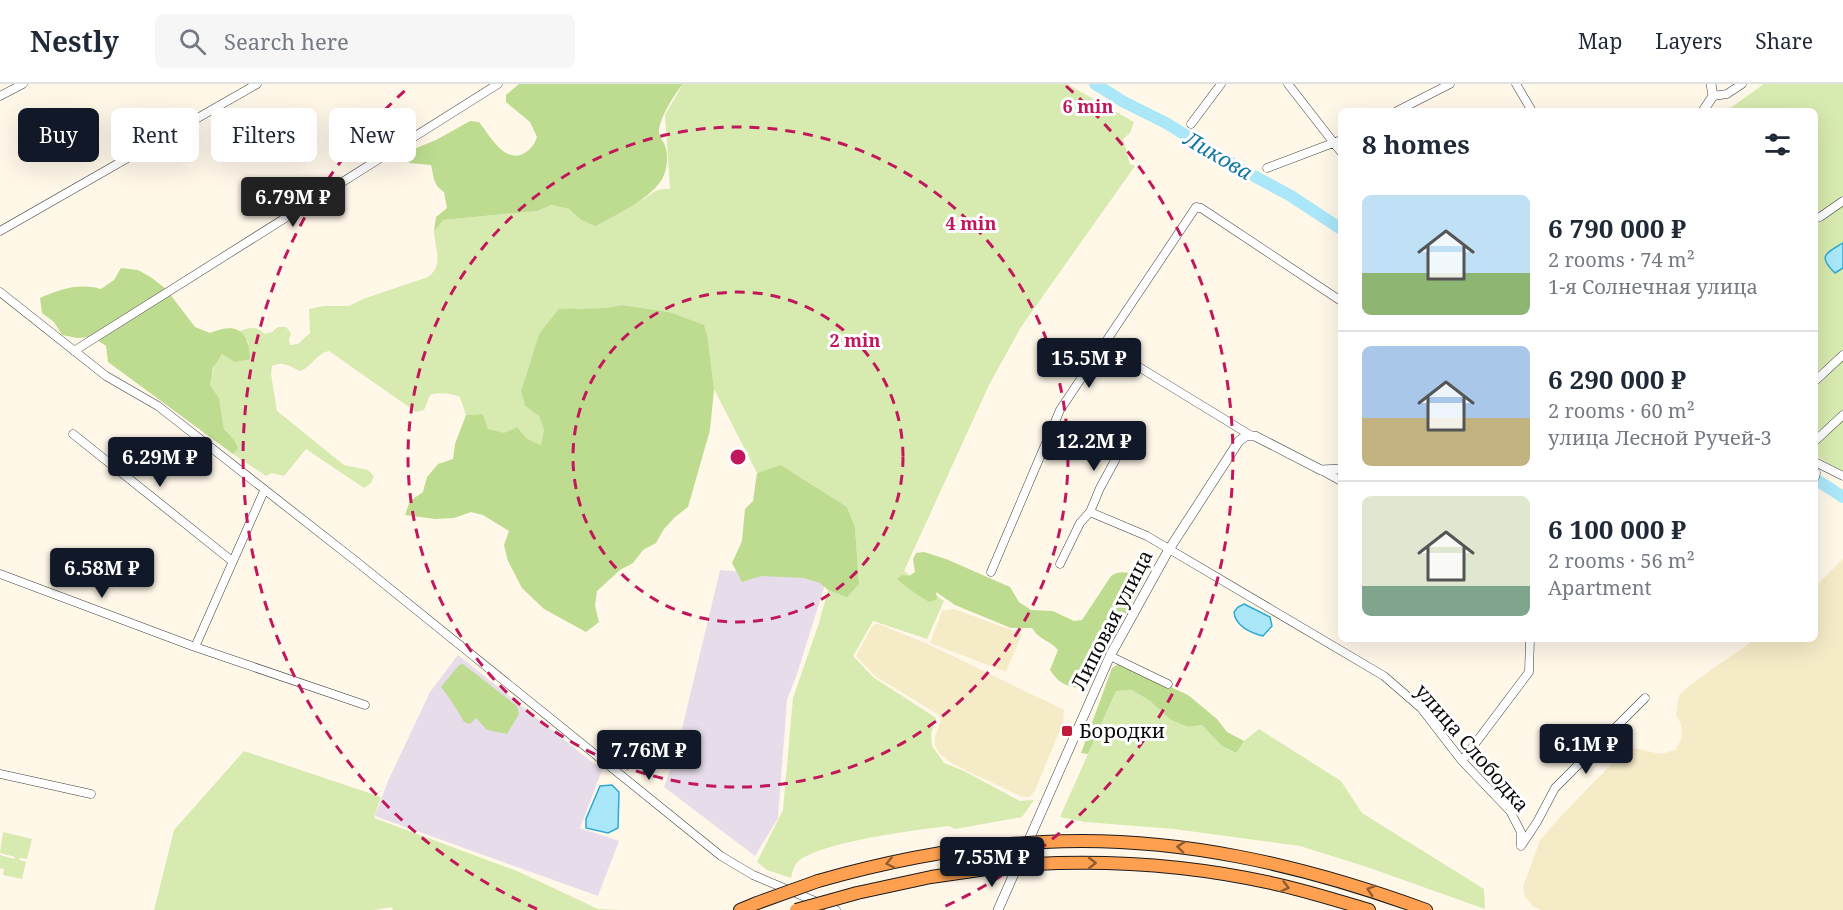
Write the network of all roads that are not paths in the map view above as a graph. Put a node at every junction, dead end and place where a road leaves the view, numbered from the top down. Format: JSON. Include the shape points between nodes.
{"nodes":[{"id":1,"x":23,"y":84,"type":"edge"},
{"id":2,"x":257,"y":84,"type":"edge"},
{"id":3,"x":498,"y":84,"type":"edge"},
{"id":4,"x":1221,"y":84,"type":"edge"},
{"id":5,"x":1288,"y":84,"type":"edge"},
{"id":6,"x":1450,"y":84,"type":"edge"},
{"id":7,"x":1516,"y":84,"type":"edge"},
{"id":8,"x":1711,"y":84,"type":"edge"},
{"id":9,"x":1742,"y":84,"type":"edge"},
{"id":10,"x":0,"y":96,"type":"edge"},
{"id":11,"x":1713,"y":96,"type":"junction"},
{"id":12,"x":1403,"y":108,"type":"edge"},
{"id":13,"x":1530,"y":108,"type":"edge"},
{"id":14,"x":1706,"y":108,"type":"edge"},
{"id":15,"x":1191,"y":124,"type":"dead end"},
{"id":16,"x":1337,"y":141,"type":"edge"},
{"id":17,"x":1267,"y":168,"type":"dead end"},
{"id":18,"x":1843,"y":201,"type":"edge"},
{"id":19,"x":1820,"y":217,"type":"dead end"},
{"id":20,"x":0,"y":231,"type":"edge"},
{"id":21,"x":0,"y":292,"type":"edge"},
{"id":22,"x":1338,"y":299,"type":"edge"},
{"id":23,"x":1102,"y":345,"type":"junction"},
{"id":24,"x":74,"y":351,"type":"junction"},
{"id":25,"x":1843,"y":355,"type":"edge"},
{"id":26,"x":1818,"y":378,"type":"edge"},
{"id":27,"x":1843,"y":415,"type":"edge"},
{"id":28,"x":73,"y":435,"type":"dead end"},
{"id":29,"x":1251,"y":435,"type":"junction"},
{"id":30,"x":1818,"y":438,"type":"edge"},
{"id":31,"x":1125,"y":442,"type":"dead end"},
{"id":32,"x":1818,"y":464,"type":"edge"},
{"id":33,"x":1338,"y":469,"type":"edge"},
{"id":34,"x":1321,"y":470,"type":"junction"},
{"id":35,"x":1843,"y":476,"type":"edge"},
{"id":36,"x":1338,"y":479,"type":"edge"},
{"id":37,"x":264,"y":491,"type":"junction"},
{"id":38,"x":1090,"y":512,"type":"junction"},
{"id":39,"x":1168,"y":551,"type":"junction"},
{"id":40,"x":232,"y":561,"type":"junction"},
{"id":41,"x":1060,"y":564,"type":"dead end"},
{"id":42,"x":991,"y":572,"type":"dead end"},
{"id":43,"x":0,"y":574,"type":"edge"},
{"id":44,"x":1530,"y":642,"type":"edge"},
{"id":45,"x":195,"y":647,"type":"junction"},
{"id":46,"x":1110,"y":656,"type":"junction"},
{"id":47,"x":1168,"y":684,"type":"dead end"},
{"id":48,"x":1646,"y":698,"type":"dead end"},
{"id":49,"x":365,"y":705,"type":"dead end"},
{"id":50,"x":1462,"y":761,"type":"junction"},
{"id":51,"x":0,"y":774,"type":"edge"},
{"id":52,"x":91,"y":794,"type":"dead end"},
{"id":53,"x":740,"y":910,"type":"edge"},
{"id":54,"x":796,"y":910,"type":"edge"},
{"id":55,"x":836,"y":910,"type":"edge"},
{"id":56,"x":998,"y":910,"type":"edge"},
{"id":57,"x":1369,"y":910,"type":"edge"},
{"id":58,"x":1426,"y":910,"type":"edge"}],
"edges":[{"from":1,"to":10,"type":"street"},
{"from":2,"to":20,"type":"street"},
{"from":3,"to":24,"type":"street"},
{"from":4,"to":15,"type":"street"},
{"from":5,"to":16,"type":"street"},
{"from":6,"to":12,"type":"street"},
{"from":7,"to":13,"type":"street"},
{"from":8,"to":11,"type":"street"},
{"from":9,"to":11,"type":"street","via":[[1727,94]]},
{"from":11,"to":14,"type":"street"},
{"from":16,"to":17,"type":"street"},
{"from":18,"to":19,"type":"street"},
{"from":21,"to":24,"type":"street"},
{"from":22,"to":23,"type":"street","via":[[1196,207]]},
{"from":23,"to":29,"type":"street"},
{"from":23,"to":42,"type":"street","via":[[1060,410]]},
{"from":24,"to":37,"type":"street","via":[[106,376],[158,406]]},
{"from":25,"to":26,"type":"street"},
{"from":27,"to":30,"type":"street"},
{"from":28,"to":40,"type":"street"},
{"from":29,"to":34,"type":"street"},
{"from":29,"to":39,"type":"street","name":"Липовая улица","via":[[1234,447]]},
{"from":31,"to":38,"type":"street"},
{"from":32,"to":35,"type":"street"},
{"from":33,"to":34,"type":"street"},
{"from":34,"to":36,"type":"street"},
{"from":37,"to":40,"type":"street"},
{"from":37,"to":55,"type":"street","via":[[721,856],[753,875]]},
{"from":38,"to":39,"type":"street","name":"улица Слободка","via":[[1147,536]]},
{"from":38,"to":41,"type":"street","via":[[1080,523]]},
{"from":39,"to":46,"type":"street","name":"Липовая улица"},
{"from":39,"to":50,"type":"street","name":"улица Слободка","via":[[1384,676],[1421,708]]},
{"from":40,"to":45,"type":"street"},
{"from":43,"to":45,"type":"street"},
{"from":44,"to":50,"type":"street","via":[[1529,672]]},
{"from":45,"to":49,"type":"street"},
{"from":46,"to":47,"type":"street"},
{"from":46,"to":56,"type":"street","name":"Липовая улица"},
{"from":48,"to":50,"type":"street","name":"улица Слободка","via":[[1555,788],[1521,846],[1521,832],[1510,811]]},
{"from":51,"to":52,"type":"street"},
{"from":58,"to":53,"type":"highway","one_way":true,"bridge":true,"via":[[1276,863],[1140,842],[1010,844],[894,861],[818,881]]},
{"from":54,"to":57,"type":"highway","one_way":true,"bridge":true,"via":[[931,877],[1063,862],[1139,864],[1214,873],[1270,883]]}]}
